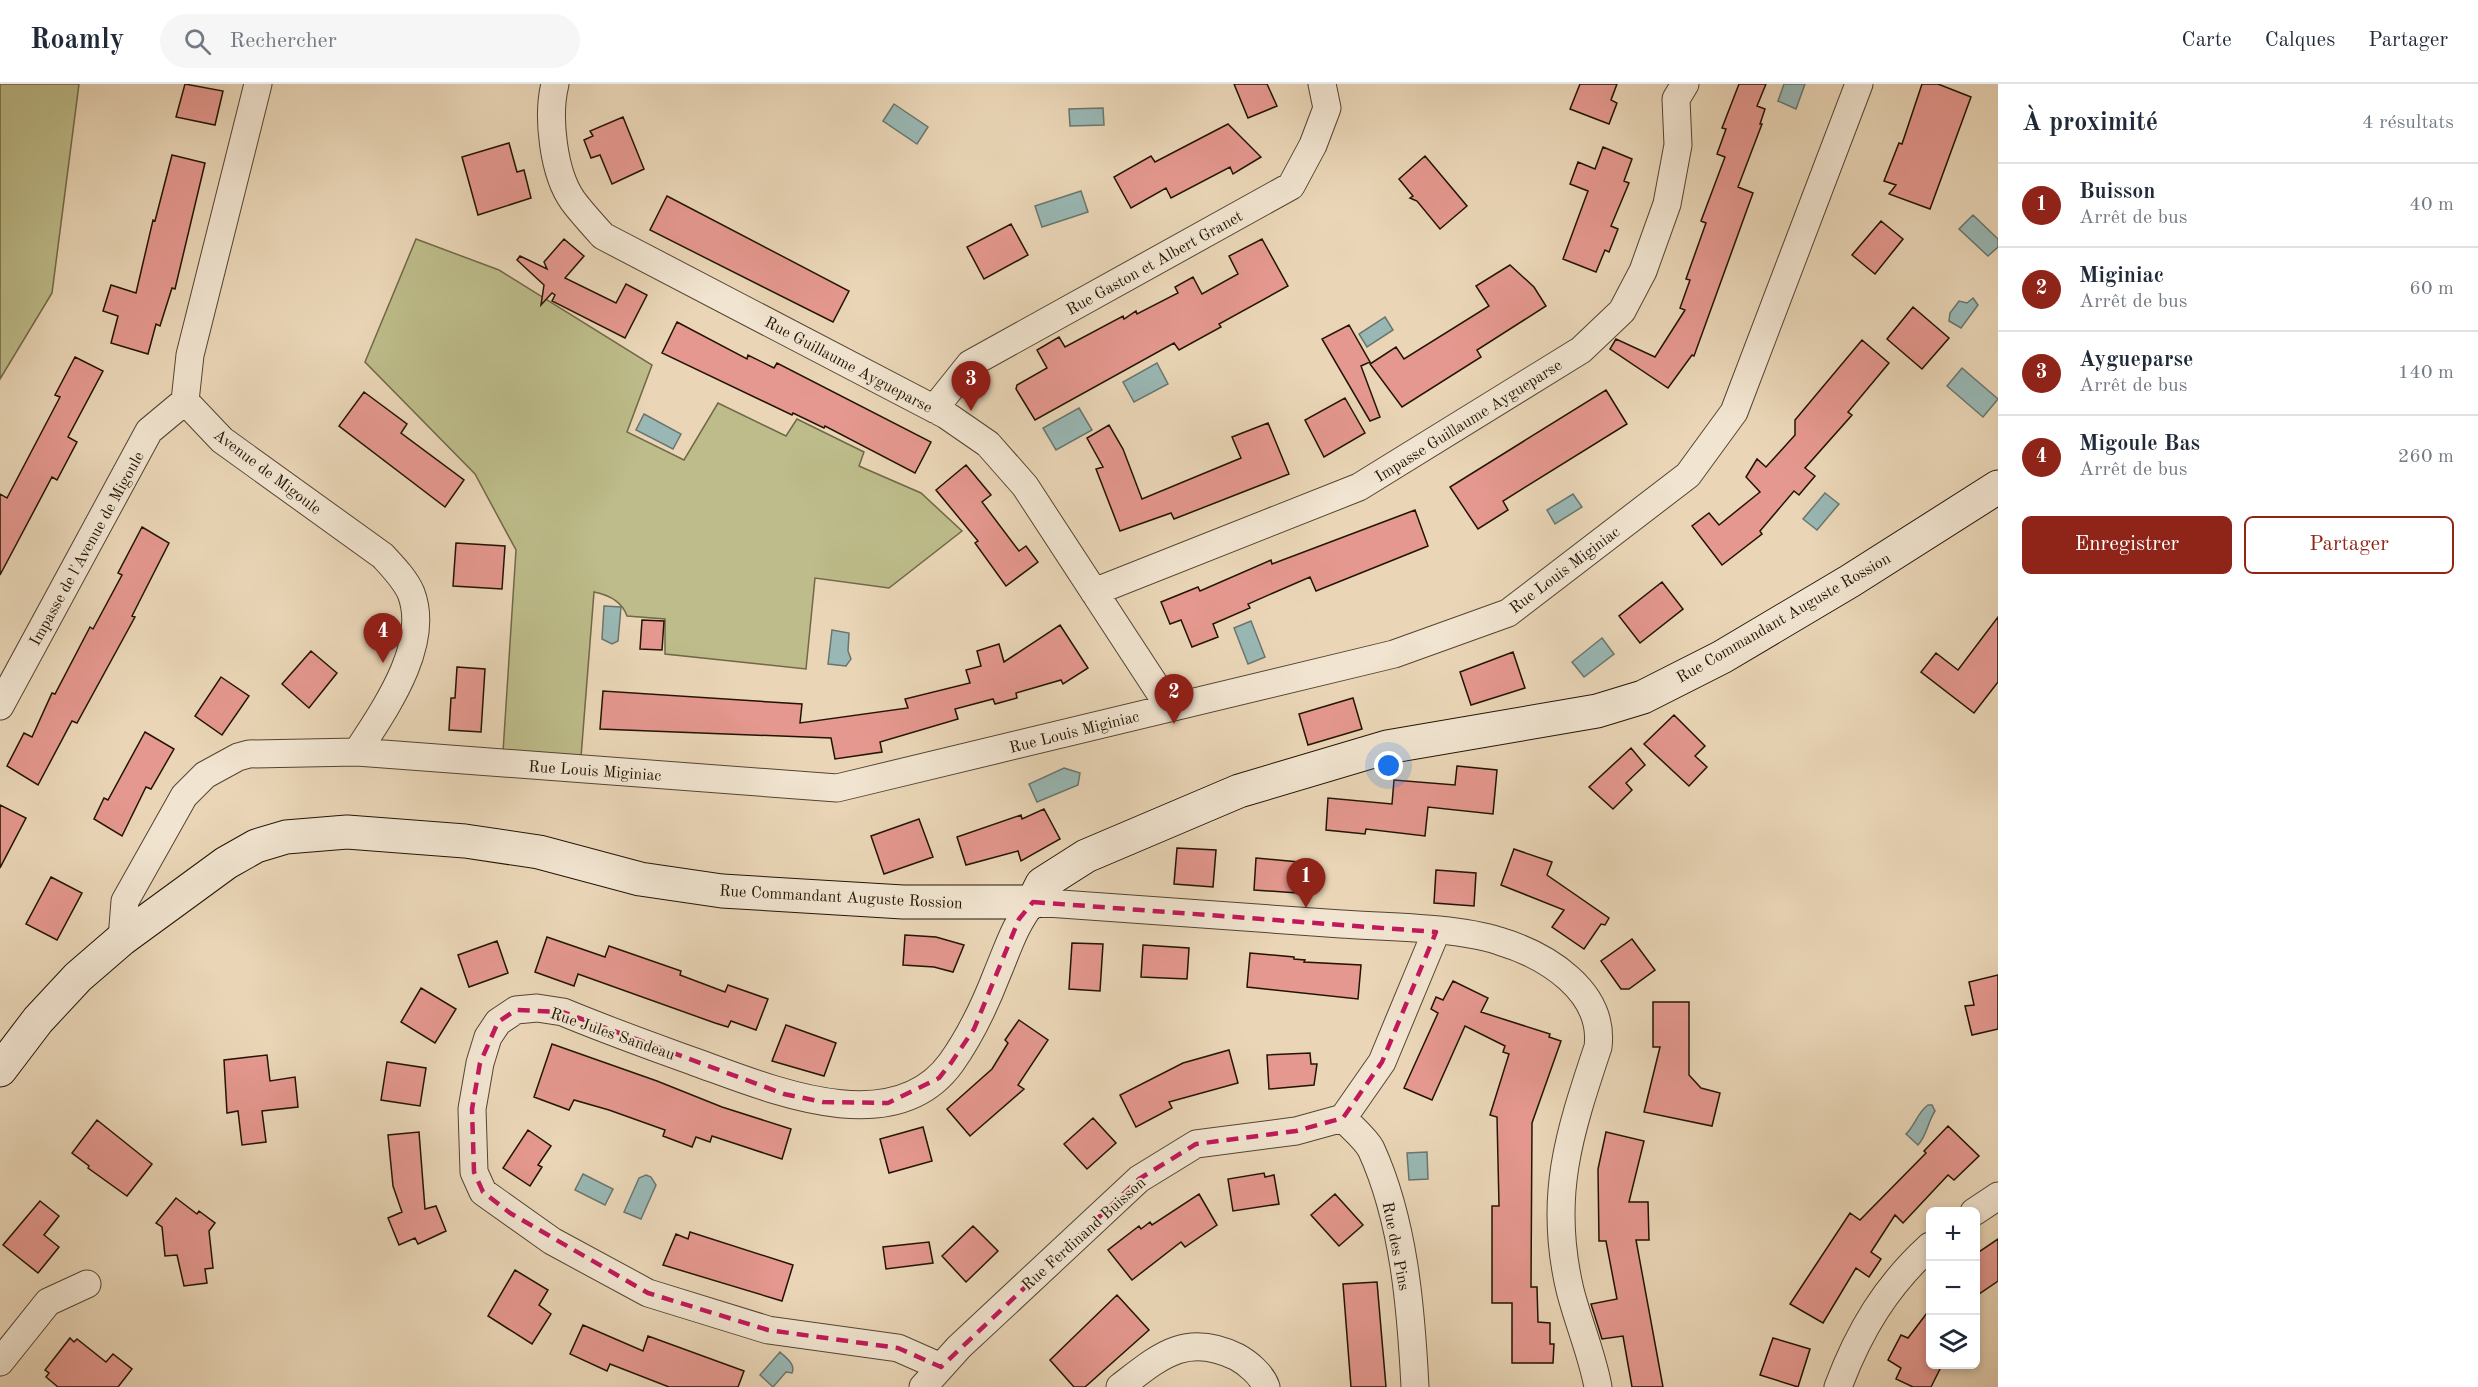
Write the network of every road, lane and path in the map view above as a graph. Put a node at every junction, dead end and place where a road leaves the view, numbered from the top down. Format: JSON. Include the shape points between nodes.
{"nodes":[{"id":1,"x":258,"y":84,"type":"edge"},
{"id":2,"x":555,"y":84,"type":"edge"},
{"id":3,"x":1322,"y":84,"type":"edge"},
{"id":4,"x":1859,"y":84,"type":"edge"},
{"id":5,"x":1675,"y":89,"type":"edge"},
{"id":6,"x":185,"y":401,"type":"junction"},
{"id":7,"x":934,"y":409,"type":"junction"},
{"id":8,"x":1998,"y":487,"type":"edge"},
{"id":9,"x":1094,"y":592,"type":"junction"},
{"id":10,"x":0,"y":706,"type":"edge"},
{"id":11,"x":1170,"y":708,"type":"junction"},
{"id":12,"x":357,"y":752,"type":"junction"},
{"id":13,"x":1034,"y":902,"type":"junction"},
{"id":14,"x":1436,"y":932,"type":"junction"},
{"id":15,"x":122,"y":939,"type":"junction"},
{"id":16,"x":0,"y":1070,"type":"edge"},
{"id":17,"x":1343,"y":1118,"type":"junction"},
{"id":18,"x":1998,"y":1196,"type":"edge"},
{"id":19,"x":1980,"y":1208,"type":"edge"},
{"id":20,"x":1926,"y":1250,"type":"edge"},
{"id":21,"x":87,"y":1284,"type":"dead end"},
{"id":22,"x":0,"y":1362,"type":"edge"},
{"id":23,"x":941,"y":1367,"type":"junction"},
{"id":24,"x":922,"y":1387,"type":"edge"},
{"id":25,"x":1120,"y":1387,"type":"edge"},
{"id":26,"x":1266,"y":1387,"type":"edge"},
{"id":27,"x":1415,"y":1387,"type":"edge"},
{"id":28,"x":1598,"y":1387,"type":"edge"},
{"id":29,"x":1838,"y":1387,"type":"edge"}],
"edges":[{"from":1,"to":6,"type":"street","via":[[190,355]]},
{"from":2,"to":7,"type":"street","name":"Rue Guillaume Aygueparse","via":[[550,106],[554,152],[572,199],[603,236]]},
{"from":3,"to":7,"type":"street","name":"Rue Gaston et Albert Granet","via":[[1327,108],[1291,186],[970,364]]},
{"from":4,"to":11,"type":"street","name":"Rue Louis Miginiac","via":[[1734,412],[1688,475],[1508,613],[1394,654]]},
{"from":5,"to":9,"type":"street","name":"Impasse Guillaume Aygueparse","via":[[1678,145],[1667,204],[1643,272],[1622,311],[1581,350],[1359,487]]},
{"from":6,"to":10,"type":"street","name":"Impasse de l'Avenue de Migoule","via":[[149,431]]},
{"from":6,"to":12,"type":"street","name":"Avenue de Migoule","via":[[222,440],[383,556],[411,594],[415,628],[406,664],[396,690]]},
{"from":7,"to":9,"type":"street","name":"Rue Guillaume Aygueparse","via":[[987,444],[1025,486]]},
{"from":8,"to":13,"type":"street","name":"Rue Commandant Auguste Rossion","via":[[1722,657],[1643,696],[1597,711],[1387,747],[1239,791],[1086,856],[1042,884]]},
{"from":9,"to":11,"type":"street","name":"Rue Guillaume Aygueparse"},
{"from":11,"to":12,"type":"street","name":"Rue Louis Miginiac","via":[[837,788]]},
{"from":12,"to":15,"type":"street","name":"Rue Louis Miginiac","via":[[249,754],[192,785],[174,810],[125,901]]},
{"from":13,"to":14,"type":"street"},
{"from":13,"to":15,"type":"street","name":"Rue Commandant Auguste Rossion","via":[[903,902],[712,890],[640,879],[539,852],[409,835],[347,832],[286,837],[256,846],[226,862]]},
{"from":13,"to":23,"type":"street","name":"Rue Jules Sandeau","via":[[1019,919],[974,1029],[951,1063],[939,1078],[914,1094],[888,1103],[823,1102],[783,1094],[563,1012],[537,1008],[516,1010],[498,1022],[488,1037],[480,1063],[472,1109],[474,1172],[483,1192],[527,1224],[648,1293],[768,1330],[898,1348]]},
{"from":14,"to":17,"type":"street","via":[[1382,1062]]},
{"from":14,"to":28,"type":"street","via":[[1472,934],[1525,951],[1568,977],[1596,1014],[1599,1047],[1566,1149],[1561,1216],[1570,1288]]},
{"from":15,"to":16,"type":"street","name":"Rue Commandant Auguste Rossion","via":[[70,985]]},
{"from":17,"to":23,"type":"street","name":"Rue Ferdinand Buisson","via":[[1296,1131],[1196,1144],[1139,1179]]},
{"from":17,"to":27,"type":"street","name":"Rue des Pins","via":[[1370,1147],[1389,1200],[1405,1269]]},
{"from":18,"to":19,"type":"street"},
{"from":20,"to":29,"type":"street","via":[[1875,1307],[1852,1349]]},
{"from":21,"to":22,"type":"street","via":[[48,1302]]},
{"from":23,"to":24,"type":"street","name":"Rue Ferdinand Buisson"},
{"from":25,"to":26,"type":"street","via":[[1163,1354],[1189,1346],[1217,1347],[1247,1362]]}]}
